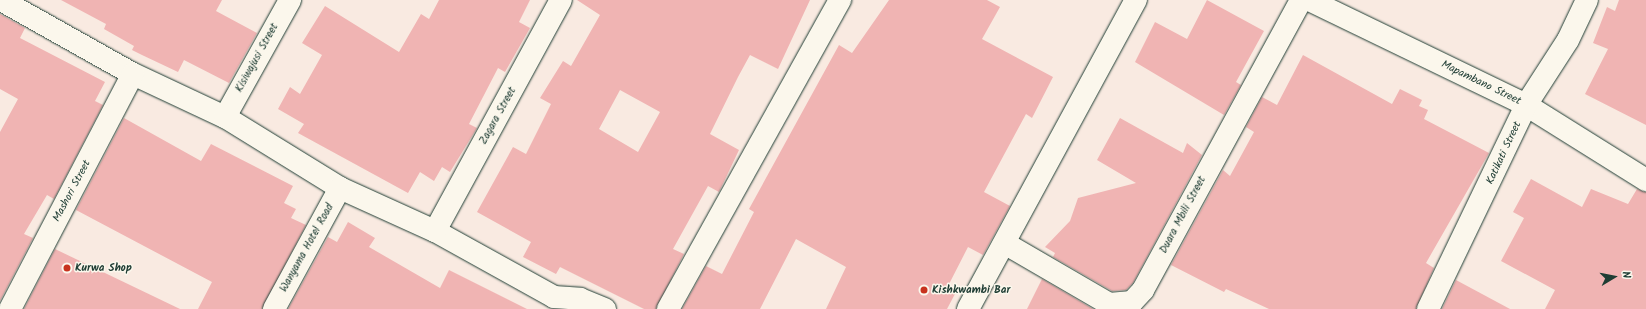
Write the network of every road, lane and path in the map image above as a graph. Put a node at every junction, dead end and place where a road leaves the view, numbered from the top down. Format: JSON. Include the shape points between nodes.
{"nodes":[{"id":1,"x":1,"y":0,"type":"edge"},
{"id":2,"x":290,"y":0,"type":"edge"},
{"id":3,"x":561,"y":0,"type":"edge"},
{"id":4,"x":840,"y":0,"type":"edge"},
{"id":5,"x":1136,"y":0,"type":"edge"},
{"id":6,"x":1301,"y":0,"type":"edge"},
{"id":7,"x":1309,"y":0,"type":"edge"},
{"id":8,"x":1587,"y":0,"type":"edge"},
{"id":9,"x":27,"y":6,"type":"edge"},
{"id":10,"x":133,"y":74,"type":"junction"},
{"id":11,"x":1526,"y":105,"type":"junction"},
{"id":12,"x":225,"y":117,"type":"junction"},
{"id":13,"x":1646,"y":180,"type":"edge"},
{"id":14,"x":340,"y":188,"type":"junction"},
{"id":15,"x":435,"y":231,"type":"junction"},
{"id":16,"x":1006,"y":244,"type":"junction"},
{"id":17,"x":551,"y":303,"type":"edge"},
{"id":18,"x":10,"y":309,"type":"edge"},
{"id":19,"x":274,"y":309,"type":"edge"},
{"id":20,"x":604,"y":309,"type":"edge"},
{"id":21,"x":668,"y":309,"type":"edge"},
{"id":22,"x":968,"y":309,"type":"edge"},
{"id":23,"x":1428,"y":309,"type":"edge"}],
"edges":[{"from":1,"to":9,"type":"street"},
{"from":2,"to":12,"type":"street","name":"Kisiwajusi Street"},
{"from":3,"to":15,"type":"street","name":"Zagara Street"},
{"from":4,"to":21,"type":"street"},
{"from":5,"to":16,"type":"street"},
{"from":6,"to":16,"type":"street","name":"Duara Mbili Street","via":[[1138,297],[1125,306],[1109,304]]},
{"from":7,"to":11,"type":"street","name":"Mapambano Street"},
{"from":8,"to":11,"type":"street","name":"Katikati Street","via":[[1568,40]]},
{"from":9,"to":10,"type":"street"},
{"from":10,"to":12,"type":"street"},
{"from":10,"to":18,"type":"street","name":"Mashori Street"},
{"from":11,"to":13,"type":"street","name":"Mapambano Street"},
{"from":11,"to":23,"type":"street","name":"Katikati Street"},
{"from":12,"to":14,"type":"street"},
{"from":14,"to":15,"type":"street"},
{"from":14,"to":19,"type":"street","name":"Wanyama Hotel Road"},
{"from":15,"to":17,"type":"street"},
{"from":16,"to":22,"type":"street"},
{"from":17,"to":20,"type":"street","via":[[580,298]]}]}
